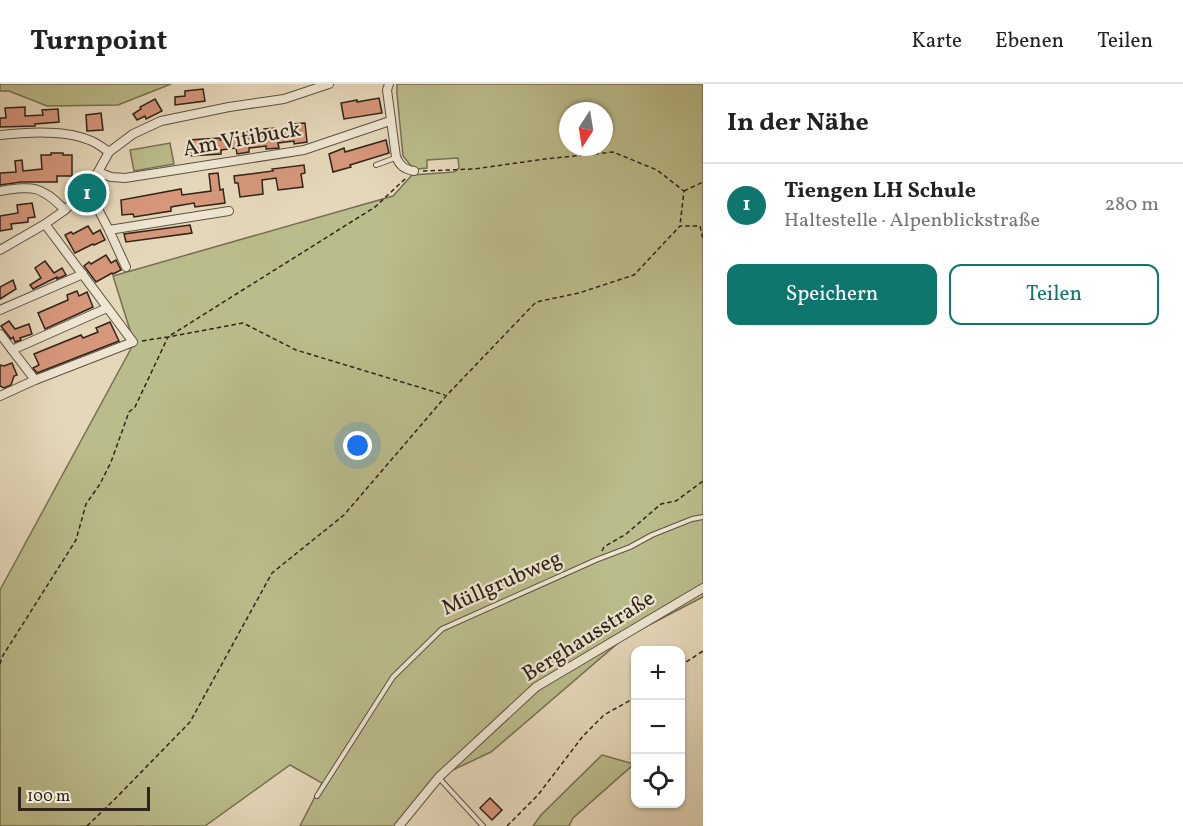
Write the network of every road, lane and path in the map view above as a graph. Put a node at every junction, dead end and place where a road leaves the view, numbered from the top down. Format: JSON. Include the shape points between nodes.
{"nodes":[{"id":1,"x":329,"y":84,"type":"edge"},
{"id":2,"x":389,"y":84,"type":"edge"},
{"id":3,"x":390,"y":122,"type":"junction"},
{"id":4,"x":0,"y":135,"type":"edge"},
{"id":5,"x":109,"y":152,"type":"junction"},
{"id":6,"x":396,"y":158,"type":"junction"},
{"id":7,"x":376,"y":165,"type":"dead end"},
{"id":8,"x":414,"y":171,"type":"junction"},
{"id":9,"x":98,"y":172,"type":"junction"},
{"id":10,"x":703,"y":182,"type":"edge"},
{"id":11,"x":87,"y":188,"type":"junction"},
{"id":12,"x":0,"y":191,"type":"edge"},
{"id":13,"x":684,"y":191,"type":"junction"},
{"id":14,"x":65,"y":210,"type":"junction"},
{"id":15,"x":229,"y":211,"type":"dead end"},
{"id":16,"x":45,"y":224,"type":"junction"},
{"id":17,"x":680,"y":226,"type":"junction"},
{"id":18,"x":110,"y":230,"type":"junction"},
{"id":19,"x":703,"y":240,"type":"edge"},
{"id":20,"x":0,"y":250,"type":"edge"},
{"id":21,"x":126,"y":267,"type":"dead end"},
{"id":22,"x":82,"y":274,"type":"junction"},
{"id":23,"x":107,"y":308,"type":"junction"},
{"id":24,"x":0,"y":310,"type":"edge"},
{"id":25,"x":0,"y":334,"type":"edge"},
{"id":26,"x":168,"y":337,"type":"junction"},
{"id":27,"x":133,"y":342,"type":"junction"},
{"id":28,"x":12,"y":350,"type":"junction"},
{"id":29,"x":35,"y":380,"type":"junction"},
{"id":30,"x":0,"y":396,"type":"edge"},
{"id":31,"x":446,"y":396,"type":"junction"},
{"id":32,"x":703,"y":481,"type":"edge"},
{"id":33,"x":703,"y":517,"type":"edge"},
{"id":34,"x":616,"y":541,"type":"dead end"},
{"id":35,"x":703,"y":588,"type":"edge"},
{"id":36,"x":703,"y":651,"type":"edge"},
{"id":37,"x":685,"y":663,"type":"edge"},
{"id":38,"x":0,"y":664,"type":"edge"},
{"id":39,"x":631,"y":700,"type":"edge"},
{"id":40,"x":439,"y":777,"type":"junction"},
{"id":41,"x":317,"y":796,"type":"dead end"},
{"id":42,"x":87,"y":826,"type":"edge"},
{"id":43,"x":399,"y":826,"type":"edge"},
{"id":44,"x":483,"y":826,"type":"edge"},
{"id":45,"x":507,"y":826,"type":"edge"}],
"edges":[{"from":1,"to":5,"type":"street","via":[[284,99],[161,121],[133,134]]},
{"from":2,"to":3,"type":"street"},
{"from":3,"to":6,"type":"street"},
{"from":3,"to":9,"type":"street","name":"Am Vitibuck","via":[[304,150],[125,178]]},
{"from":4,"to":5,"type":"street","via":[[62,134],[90,140]]},
{"from":5,"to":9,"type":"street"},
{"from":6,"to":7,"type":"lane"},
{"from":6,"to":8,"type":"street","via":[[400,165]]},
{"from":8,"to":13,"type":"path","via":[[474,169],[613,152],[657,170]]},
{"from":8,"to":26,"type":"path","via":[[375,207]]},
{"from":9,"to":11,"type":"street"},
{"from":10,"to":13,"type":"path"},
{"from":11,"to":14,"type":"street"},
{"from":11,"to":18,"type":"street"},
{"from":12,"to":14,"type":"street","via":[[36,188]]},
{"from":13,"to":17,"type":"path"},
{"from":14,"to":16,"type":"street"},
{"from":15,"to":18,"type":"street"},
{"from":16,"to":20,"type":"street"},
{"from":16,"to":22,"type":"street"},
{"from":17,"to":19,"type":"path","via":[[700,226]]},
{"from":17,"to":31,"type":"path","via":[[634,275],[536,302]]},
{"from":18,"to":21,"type":"street"},
{"from":22,"to":23,"type":"street"},
{"from":22,"to":24,"type":"street"},
{"from":23,"to":27,"type":"street"},
{"from":23,"to":28,"type":"street"},
{"from":25,"to":28,"type":"street"},
{"from":26,"to":27,"type":"path"},
{"from":26,"to":31,"type":"path","via":[[243,323],[296,350]]},
{"from":26,"to":38,"type":"path","via":[[135,407],[129,412],[111,462],[86,504],[76,540]]},
{"from":27,"to":29,"type":"street"},
{"from":28,"to":29,"type":"street"},
{"from":29,"to":30,"type":"street"},
{"from":31,"to":42,"type":"path","via":[[344,515],[272,573],[190,722]]},
{"from":32,"to":34,"type":"path","via":[[676,501],[661,504]]},
{"from":33,"to":41,"type":"lane","name":"Müllgrubweg","via":[[652,535],[442,629],[393,677]]},
{"from":35,"to":40,"type":"street","name":"Berghausstraße","via":[[536,687]]},
{"from":36,"to":37,"type":"path"},
{"from":39,"to":45,"type":"path","via":[[604,715],[583,736],[538,795]]},
{"from":40,"to":43,"type":"street","name":"Berghausstraße"},
{"from":40,"to":44,"type":"lane"}]}
